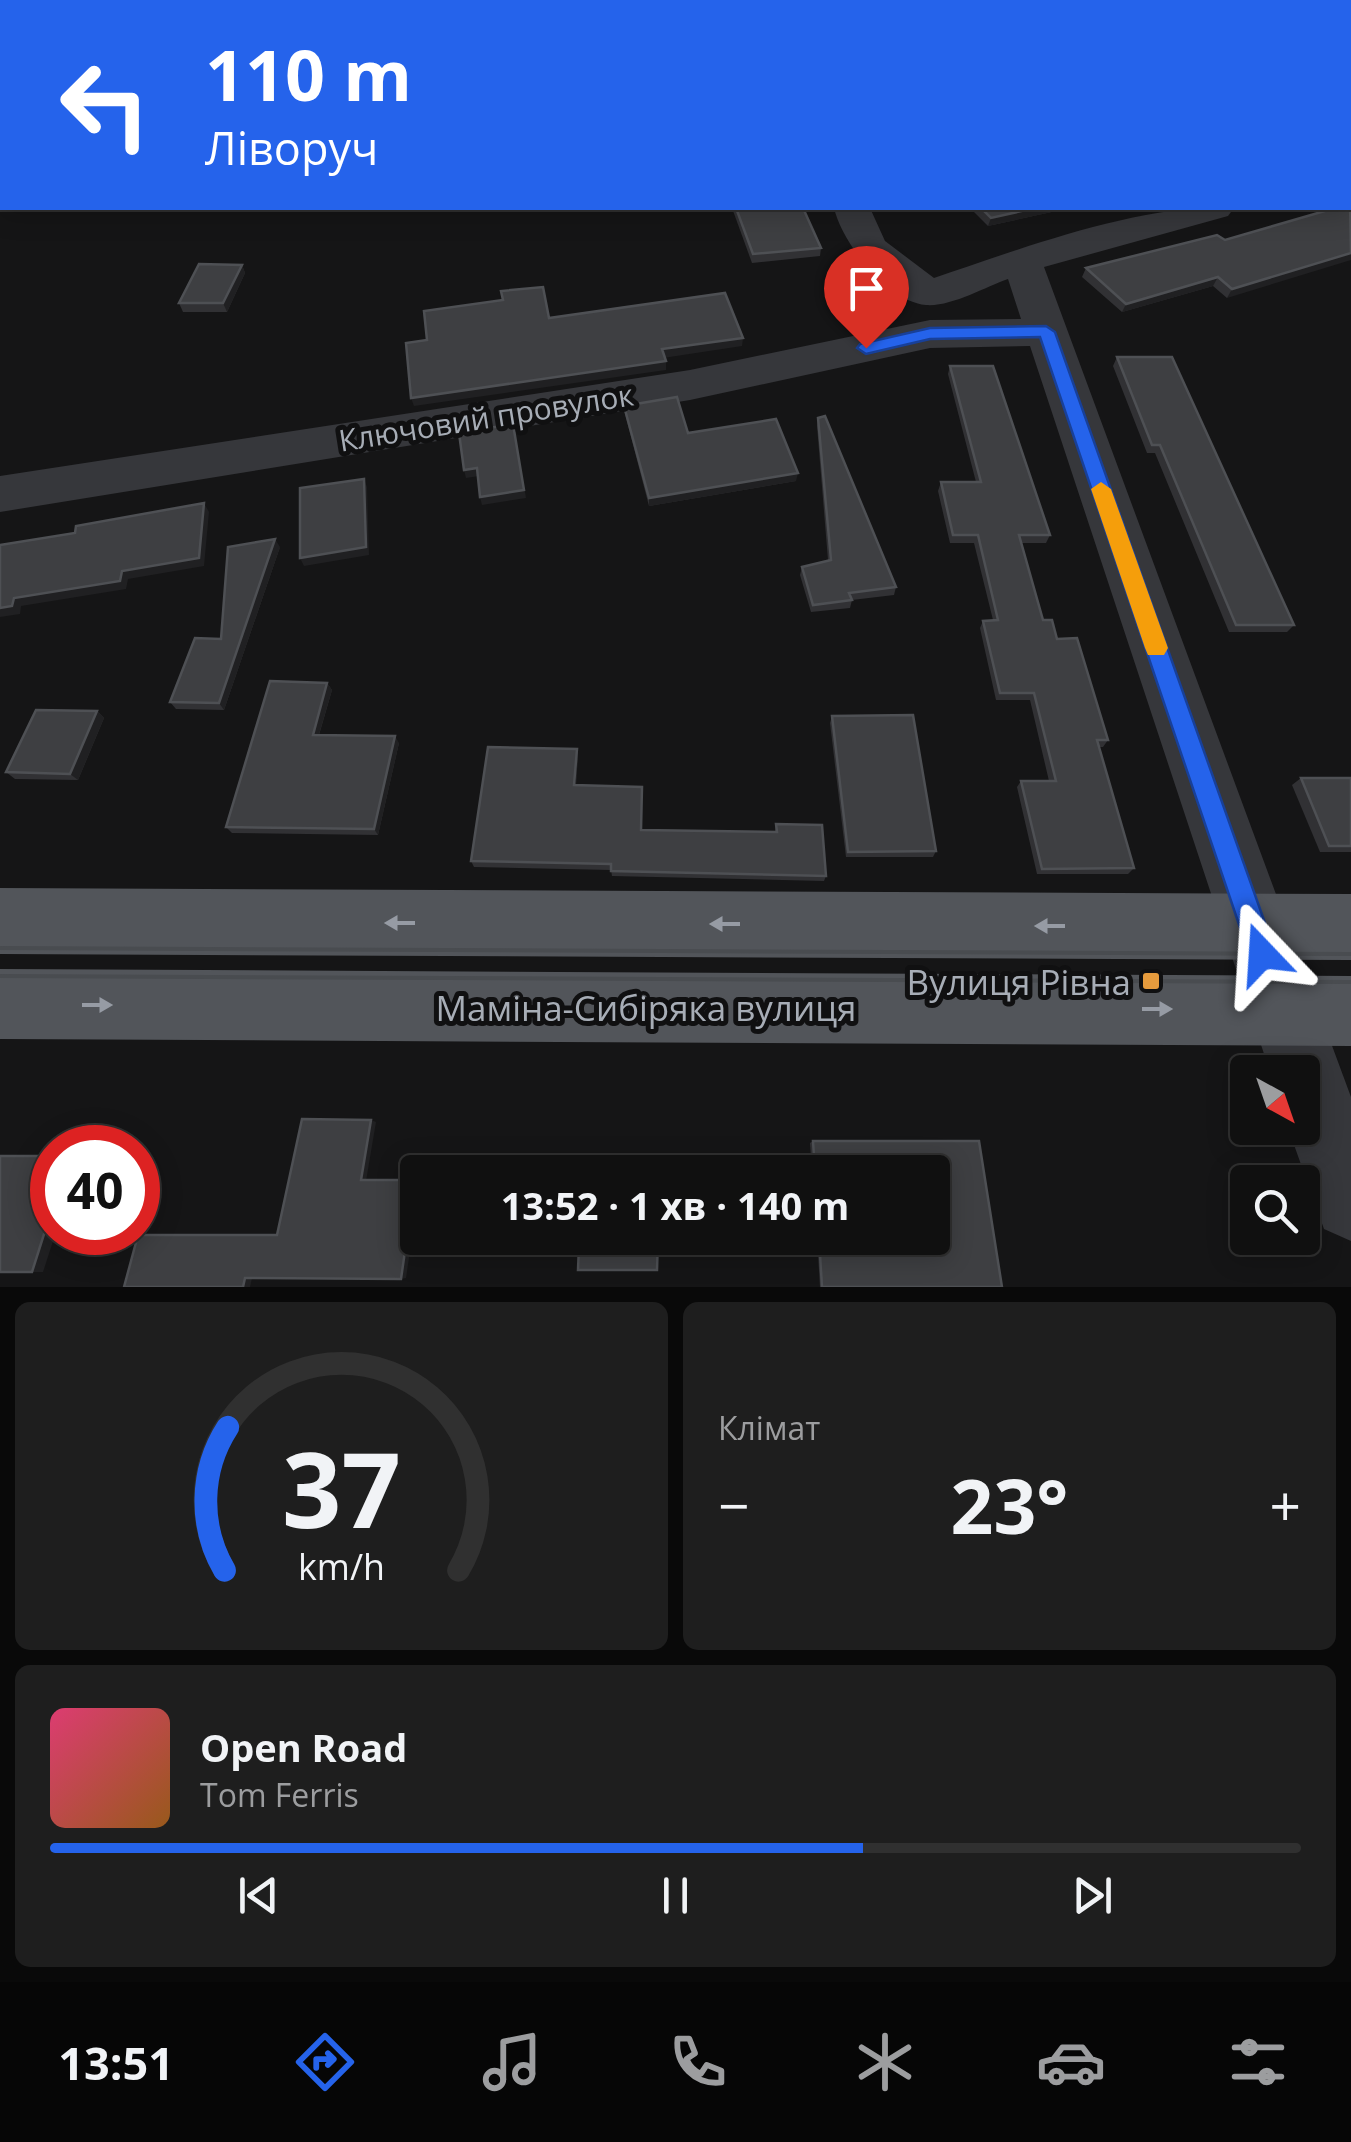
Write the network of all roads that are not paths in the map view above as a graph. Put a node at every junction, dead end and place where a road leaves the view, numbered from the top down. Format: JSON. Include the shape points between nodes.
{"nodes":[{"id":1,"x":853,"y":210,"type":"edge"},
{"id":2,"x":1208,"y":210,"type":"edge"},
{"id":3,"x":1022,"y":261,"type":"junction"},
{"id":4,"x":930,"y":314,"type":"junction"},
{"id":5,"x":1046,"y":332,"type":"junction"},
{"id":6,"x":0,"y":494,"type":"edge"},
{"id":7,"x":0,"y":921,"type":"edge"},
{"id":8,"x":1252,"y":926,"type":"junction"},
{"id":9,"x":1351,"y":927,"type":"edge"},
{"id":10,"x":0,"y":1004,"type":"edge"},
{"id":11,"x":1317,"y":1011,"type":"edge"},
{"id":12,"x":1351,"y":1202,"type":"edge"}],
"edges":[{"from":1,"to":4,"type":"street","via":[[872,254]]},
{"from":2,"to":3,"type":"street","name":"Ключовий провулок"},
{"from":3,"to":4,"type":"street","name":"Ключовий провулок"},
{"from":3,"to":5,"type":"street"},
{"from":4,"to":5,"type":"street"},
{"from":4,"to":6,"type":"street","name":"Ключовий провулок","via":[[690,385]]},
{"from":5,"to":8,"type":"street"},
{"from":8,"to":7,"type":"main road","one_way":true},
{"from":8,"to":9,"type":"main road"},
{"from":8,"to":11,"type":"street"},
{"from":10,"to":11,"type":"main road","name":"Маміна-Сибіряка вулиця","one_way":true},
{"from":11,"to":12,"type":"street"}]}
